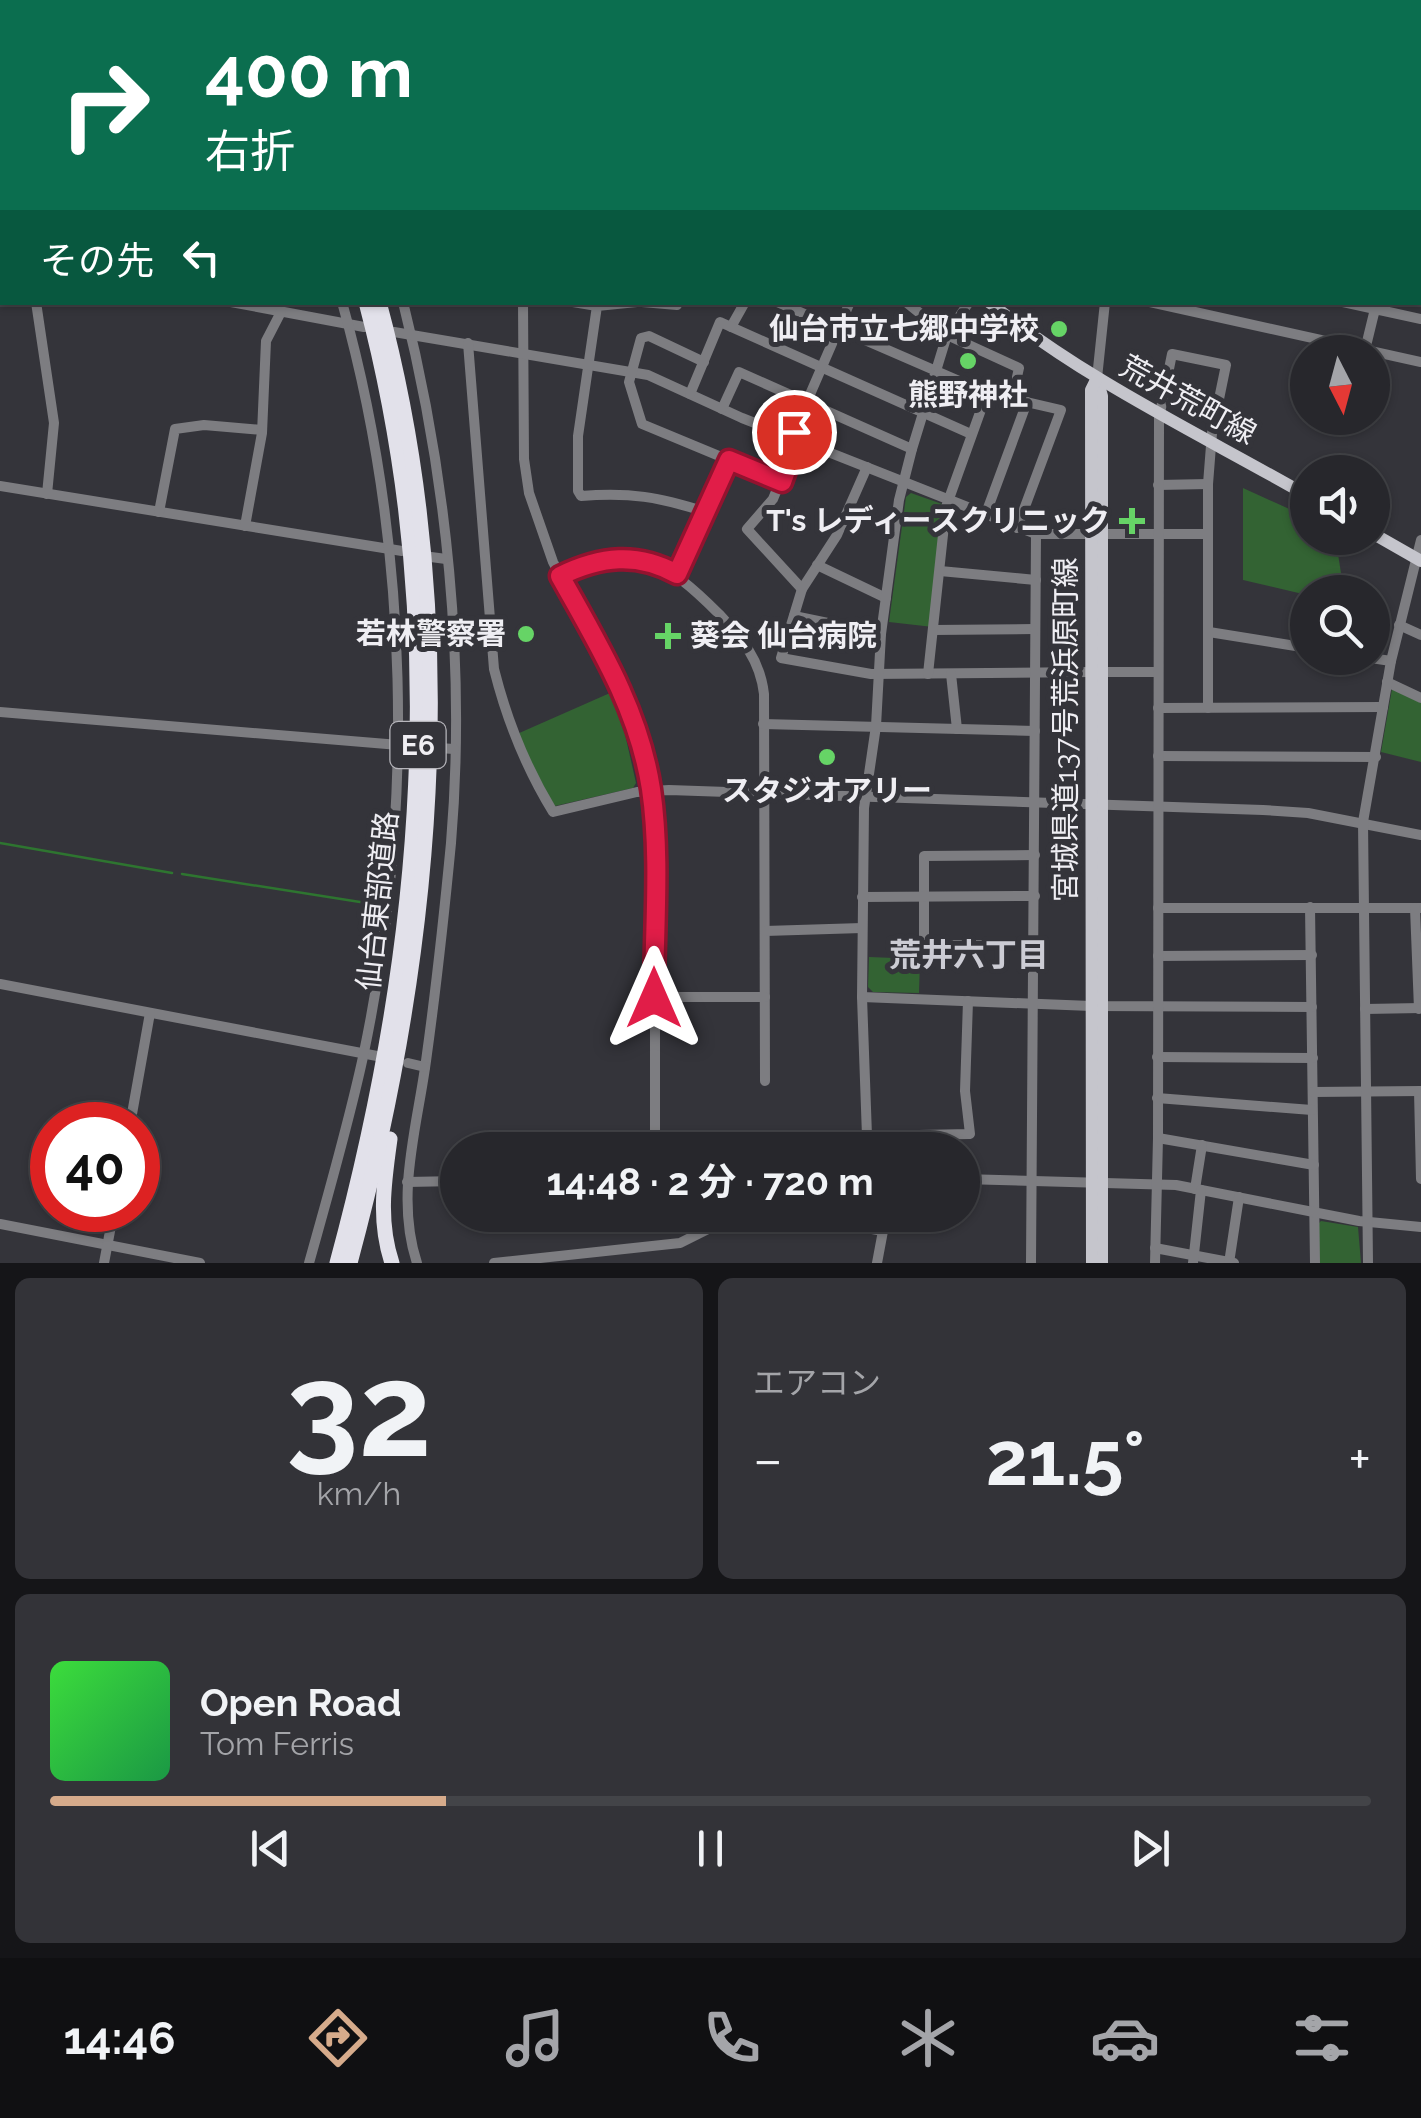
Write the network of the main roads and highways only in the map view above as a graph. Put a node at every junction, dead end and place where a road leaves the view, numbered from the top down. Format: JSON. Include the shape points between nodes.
{"nodes":[{"id":1,"x":367,"y":305,"type":"edge"},
{"id":2,"x":380,"y":305,"type":"edge"},
{"id":3,"x":993,"y":305,"type":"edge"},
{"id":4,"x":1097,"y":378,"type":"junction"},
{"id":5,"x":1290,"y":486,"type":"edge"},
{"id":6,"x":1390,"y":543,"type":"edge"},
{"id":7,"x":1419,"y":559,"type":"edge"},
{"id":8,"x":413,"y":966,"type":"junction"},
{"id":9,"x":1096,"y":1183,"type":"junction"},
{"id":10,"x":334,"y":1263,"type":"edge"},
{"id":11,"x":350,"y":1263,"type":"edge"},
{"id":12,"x":392,"y":1263,"type":"edge"},
{"id":13,"x":1092,"y":1263,"type":"edge"},
{"id":14,"x":1102,"y":1263,"type":"edge"}],
"edges":[{"from":1,"to":10,"type":"highway","name":"仙台東部道路","number":"E6","via":[[406,517],[418,774],[400,965],[357,1187]]},
{"from":2,"to":8,"type":"highway","name":"仙台東部道路","number":"E6","via":[[411,458],[430,625],[429,806]]},
{"from":3,"to":4,"type":"main road"},
{"from":4,"to":5,"type":"main road","name":"荒井荒町線"},
{"from":4,"to":9,"type":"main road","name":"宮城県道137号荒浜原町線","via":[[1102,396]]},
{"from":6,"to":7,"type":"main road"},
{"from":8,"to":11,"type":"highway","name":"仙台東部道路","number":"E6"},
{"from":8,"to":12,"type":"highway","via":[[383,1188]]},
{"from":9,"to":13,"type":"main road","name":"宮城県道137号荒浜原町線"},
{"from":9,"to":14,"type":"main road","name":"宮城県道137号荒浜原町線"}]}
